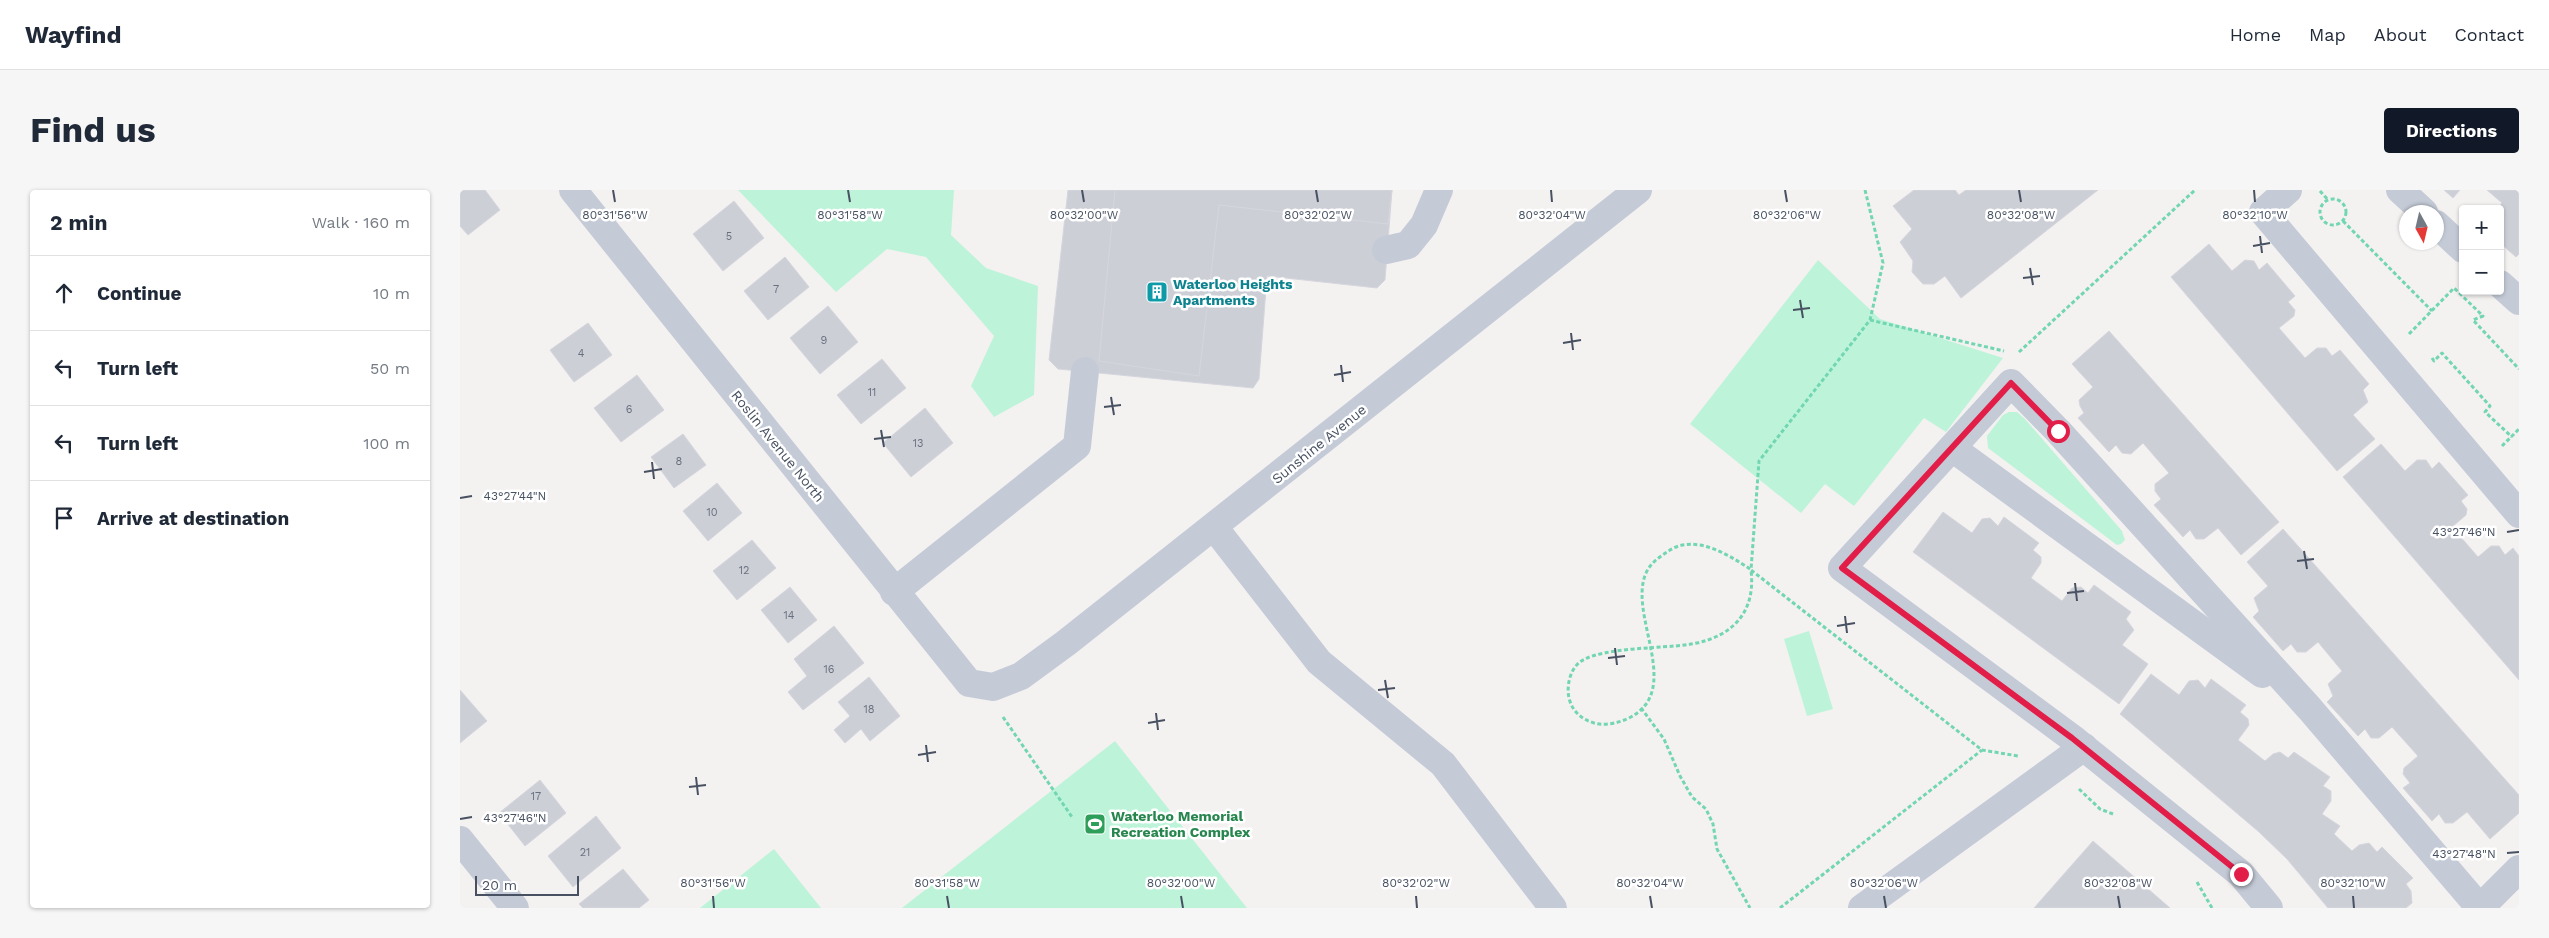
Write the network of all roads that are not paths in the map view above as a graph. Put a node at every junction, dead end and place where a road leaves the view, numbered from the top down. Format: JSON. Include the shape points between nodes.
{"nodes":[{"id":1,"x":573,"y":190,"type":"edge"},
{"id":2,"x":1439,"y":190,"type":"edge"},
{"id":3,"x":1638,"y":190,"type":"edge"},
{"id":4,"x":2288,"y":190,"type":"edge"},
{"id":5,"x":2400,"y":190,"type":"edge"},
{"id":6,"x":2416,"y":205,"type":"edge"},
{"id":7,"x":2444,"y":231,"type":"edge"},
{"id":8,"x":2459,"y":245,"type":"edge"},
{"id":9,"x":1386,"y":250,"type":"dead end"},
{"id":10,"x":2504,"y":288,"type":"edge"},
{"id":11,"x":2519,"y":301,"type":"edge"},
{"id":12,"x":1085,"y":372,"type":"dead end"},
{"id":13,"x":1952,"y":448,"type":"junction"},
{"id":14,"x":2519,"y":514,"type":"edge"},
{"id":15,"x":1214,"y":527,"type":"junction"},
{"id":16,"x":894,"y":592,"type":"junction"},
{"id":17,"x":993,"y":687,"type":"joint"},
{"id":18,"x":2310,"y":709,"type":"junction"},
{"id":19,"x":2084,"y":748,"type":"junction"},
{"id":20,"x":460,"y":840,"type":"edge"},
{"id":21,"x":2519,"y":869,"type":"edge"},
{"id":22,"x":514,"y":908,"type":"edge"},
{"id":23,"x":1553,"y":908,"type":"edge"},
{"id":24,"x":1862,"y":908,"type":"edge"},
{"id":25,"x":2269,"y":908,"type":"edge"},
{"id":26,"x":2480,"y":908,"type":"edge"}],
"edges":[{"from":1,"to":16,"type":"street","name":"Roslin Avenue North"},
{"from":2,"to":9,"type":"street","via":[[1424,225],[1408,245]]},
{"from":3,"to":15,"type":"street","name":"Sunshine Avenue"},
{"from":4,"to":14,"type":"street","via":[[2263,212]]},
{"from":5,"to":6,"type":"street"},
{"from":7,"to":8,"type":"street"},
{"from":10,"to":11,"type":"street"},
{"from":12,"to":16,"type":"street","via":[[1077,446]]},
{"from":13,"to":18,"type":"street"},
{"from":13,"to":18,"type":"street","via":[[2011,383]]},
{"from":13,"to":19,"type":"street","via":[[1842,568]]},
{"from":15,"to":17,"type":"street","name":"Sunshine Avenue","via":[[1021,676]]},
{"from":15,"to":23,"type":"street","via":[[1319,662],[1443,764]]},
{"from":16,"to":17,"type":"street","name":"Roslin Avenue North","via":[[969,683]]},
{"from":18,"to":26,"type":"street"},
{"from":19,"to":24,"type":"street"},
{"from":19,"to":25,"type":"street","via":[[2241,874]]},
{"from":20,"to":22,"type":"street"},
{"from":21,"to":26,"type":"street"}]}
